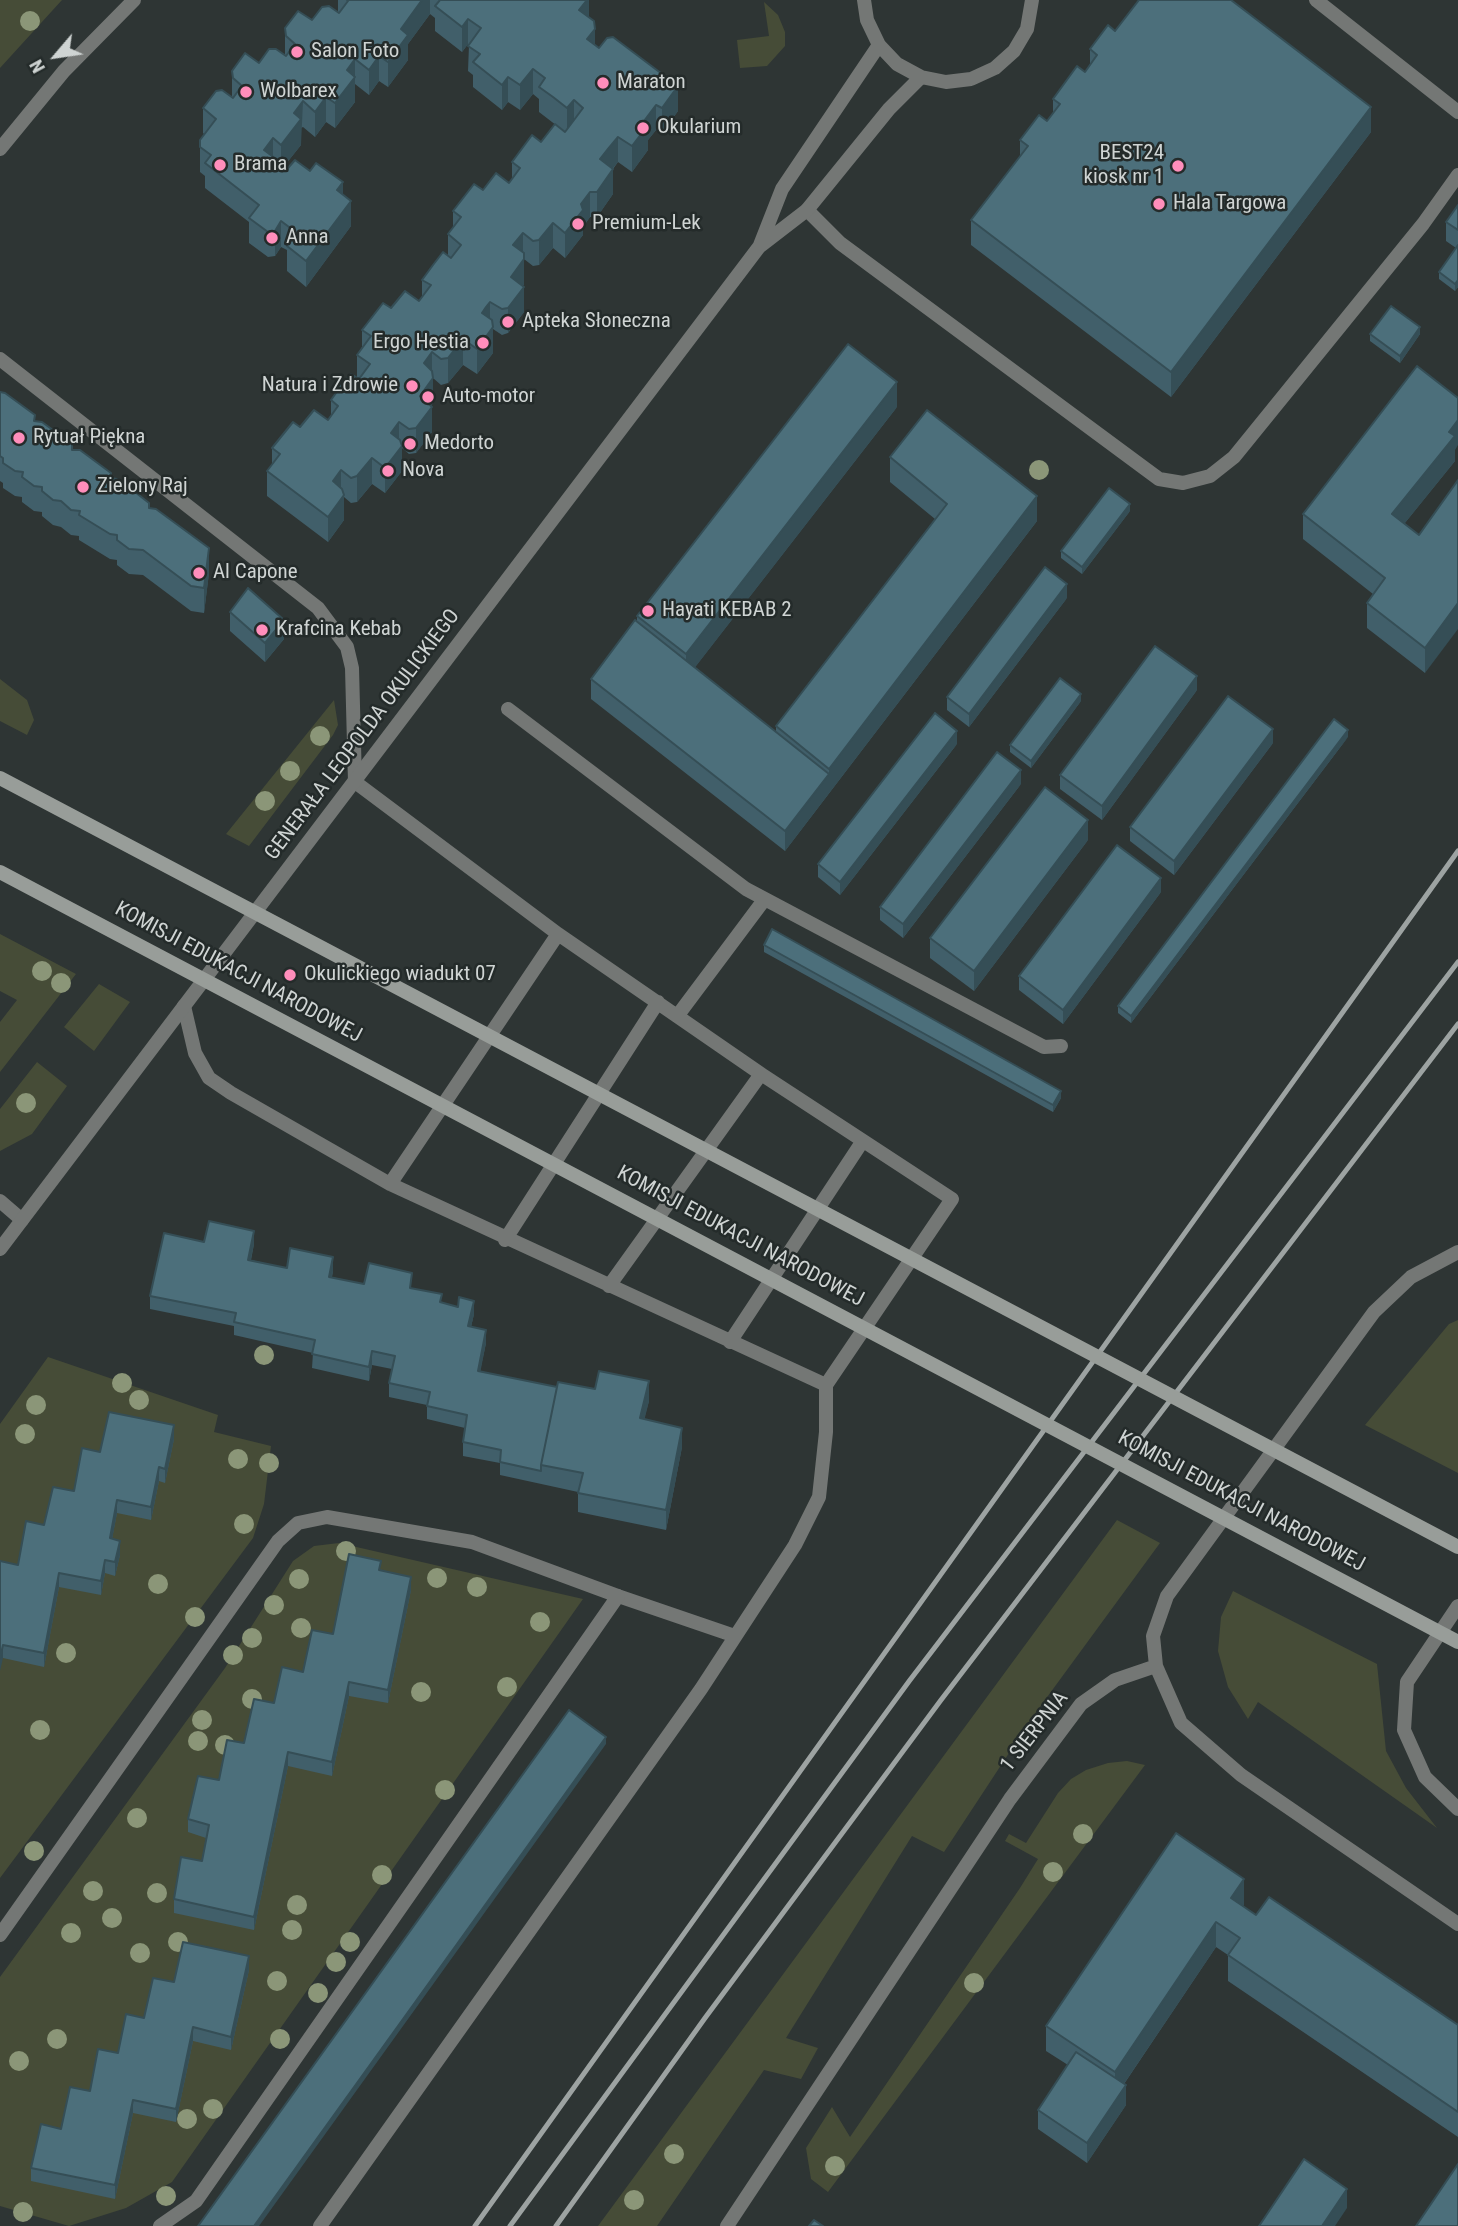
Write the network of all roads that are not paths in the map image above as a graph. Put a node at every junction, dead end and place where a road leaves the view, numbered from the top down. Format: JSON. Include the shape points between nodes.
{"nodes":[{"id":1,"x":134,"y":0,"type":"edge"},
{"id":2,"x":864,"y":0,"type":"edge"},
{"id":3,"x":1032,"y":0,"type":"edge"},
{"id":4,"x":1315,"y":0,"type":"edge"},
{"id":5,"x":878,"y":45,"type":"junction"},
{"id":6,"x":921,"y":77,"type":"junction"},
{"id":7,"x":1458,"y":112,"type":"edge"},
{"id":8,"x":0,"y":149,"type":"edge"},
{"id":9,"x":1458,"y":175,"type":"edge"},
{"id":10,"x":807,"y":210,"type":"junction"},
{"id":11,"x":759,"y":247,"type":"junction"},
{"id":12,"x":0,"y":359,"type":"edge"},
{"id":13,"x":508,"y":709,"type":"dead end"},
{"id":14,"x":0,"y":778,"type":"edge"},
{"id":15,"x":355,"y":782,"type":"junction"},
{"id":16,"x":0,"y":872,"type":"edge"},
{"id":17,"x":764,"y":900,"type":"junction"},
{"id":18,"x":558,"y":934,"type":"junction"},
{"id":19,"x":659,"y":1002,"type":"junction"},
{"id":20,"x":184,"y":1006,"type":"junction"},
{"id":21,"x":678,"y":1015,"type":"junction"},
{"id":22,"x":1061,"y":1046,"type":"dead end"},
{"id":23,"x":761,"y":1074,"type":"junction"},
{"id":24,"x":862,"y":1142,"type":"junction"},
{"id":25,"x":390,"y":1184,"type":"junction"},
{"id":26,"x":0,"y":1201,"type":"edge"},
{"id":27,"x":22,"y":1220,"type":"junction"},
{"id":28,"x":505,"y":1240,"type":"junction"},
{"id":29,"x":0,"y":1249,"type":"edge"},
{"id":30,"x":1458,"y":1252,"type":"edge"},
{"id":31,"x":609,"y":1286,"type":"junction"},
{"id":32,"x":730,"y":1342,"type":"junction"},
{"id":33,"x":826,"y":1385,"type":"junction"},
{"id":34,"x":1458,"y":1547,"type":"edge"},
{"id":35,"x":618,"y":1596,"type":"junction"},
{"id":36,"x":1458,"y":1606,"type":"edge"},
{"id":37,"x":736,"y":1636,"type":"junction"},
{"id":38,"x":1458,"y":1642,"type":"edge"},
{"id":39,"x":1156,"y":1666,"type":"junction"},
{"id":40,"x":1458,"y":1809,"type":"edge"},
{"id":41,"x":1458,"y":1924,"type":"edge"},
{"id":42,"x":0,"y":1935,"type":"edge"},
{"id":43,"x":160,"y":2226,"type":"edge"},
{"id":44,"x":320,"y":2226,"type":"edge"},
{"id":45,"x":727,"y":2226,"type":"edge"}],
"edges":[{"from":1,"to":8,"type":"street","via":[[64,71]]},
{"from":2,"to":5,"type":"street"},
{"from":3,"to":6,"type":"street","via":[[1027,29],[1014,51],[995,68],[971,79],[946,82]]},
{"from":4,"to":7,"type":"street"},
{"from":5,"to":6,"type":"street","via":[[897,64]]},
{"from":5,"to":11,"type":"street","name":"GENERAŁA LEOPOLDA OKULICKIEGO","via":[[782,189]]},
{"from":6,"to":10,"type":"street","name":"GENERAŁA LEOPOLDA OKULICKIEGO"},
{"from":9,"to":10,"type":"street","via":[[1234,457],[1210,476],[1183,483],[1159,479],[840,243]]},
{"from":10,"to":11,"type":"street","name":"GENERAŁA LEOPOLDA OKULICKIEGO"},
{"from":11,"to":15,"type":"street","name":"GENERAŁA LEOPOLDA OKULICKIEGO"},
{"from":12,"to":15,"type":"street","via":[[318,608],[346,647],[354,701]]},
{"from":13,"to":17,"type":"street"},
{"from":14,"to":34,"type":"main road","bridge":true},
{"from":15,"to":18,"type":"street"},
{"from":15,"to":20,"type":"street","name":"GENERAŁA LEOPOLDA OKULICKIEGO"},
{"from":16,"to":38,"type":"main road","name":"KOMISJI EDUKACJI NARODOWEJ","bridge":true},
{"from":17,"to":21,"type":"street"},
{"from":17,"to":22,"type":"street","via":[[1044,1047]]},
{"from":18,"to":19,"type":"street"},
{"from":18,"to":25,"type":"street"},
{"from":19,"to":21,"type":"street"},
{"from":19,"to":28,"type":"street"},
{"from":20,"to":25,"type":"street","via":[[195,1053],[209,1079]]},
{"from":20,"to":27,"type":"street","name":"GENERAŁA LEOPOLDA OKULICKIEGO"},
{"from":21,"to":23,"type":"street"},
{"from":23,"to":24,"type":"street"},
{"from":23,"to":31,"type":"street"},
{"from":24,"to":32,"type":"street"},
{"from":24,"to":33,"type":"street","via":[[952,1199]]},
{"from":25,"to":28,"type":"street"},
{"from":26,"to":27,"type":"street"},
{"from":27,"to":29,"type":"street","name":"GENERAŁA LEOPOLDA OKULICKIEGO"},
{"from":28,"to":31,"type":"street"},
{"from":30,"to":39,"type":"street","via":[[1411,1277],[1374,1312],[1167,1596],[1153,1636]]},
{"from":31,"to":32,"type":"street"},
{"from":32,"to":33,"type":"street"},
{"from":33,"to":37,"type":"street","via":[[819,1497],[795,1545]]},
{"from":35,"to":37,"type":"street"},
{"from":35,"to":42,"type":"street","via":[[472,1542],[327,1517],[298,1523],[278,1541]]},
{"from":35,"to":43,"type":"street","via":[[196,2201]]},
{"from":36,"to":40,"type":"street","via":[[1407,1682],[1404,1730],[1425,1777]]},
{"from":37,"to":44,"type":"street"},
{"from":39,"to":41,"type":"street","via":[[1181,1723],[1241,1775]]},
{"from":39,"to":45,"type":"street","name":"1 SIERPNIA","via":[[1115,1679],[1081,1704],[1010,1799]]}]}
